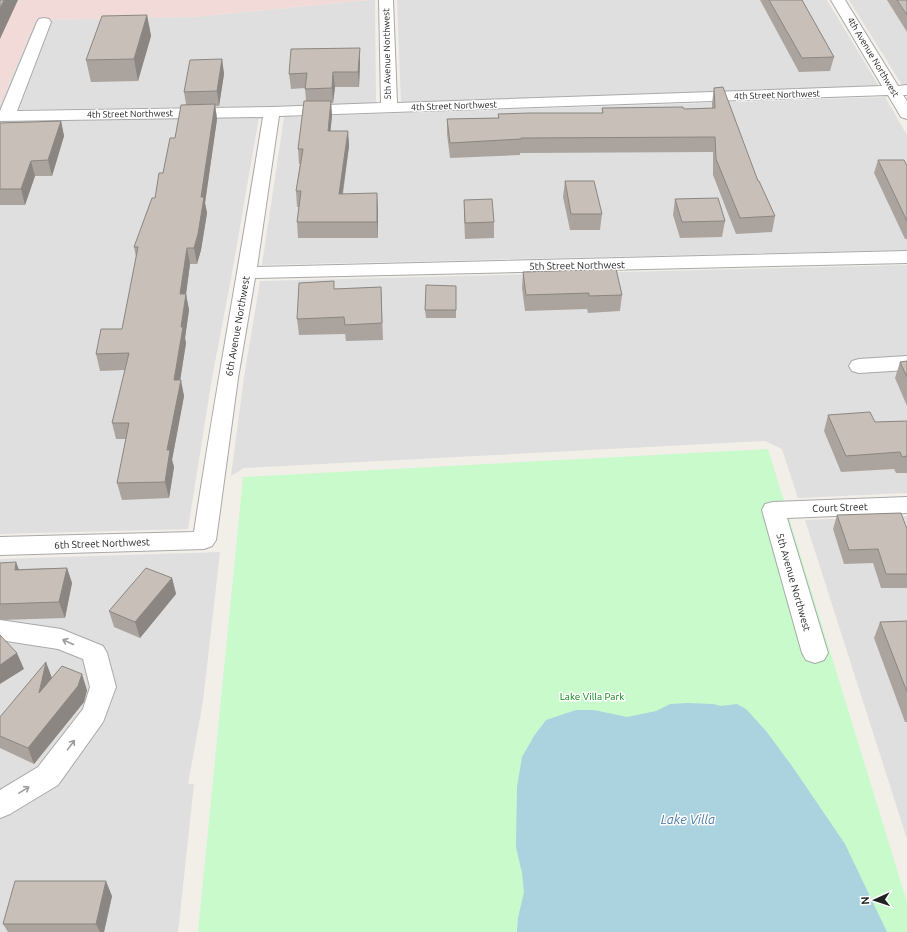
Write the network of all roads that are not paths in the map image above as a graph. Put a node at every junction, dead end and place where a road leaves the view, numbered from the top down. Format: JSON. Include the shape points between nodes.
{"nodes":[{"id":1,"x":386,"y":0,"type":"edge"},
{"id":2,"x":838,"y":0,"type":"edge"},
{"id":3,"x":44,"y":22,"type":"dead end"},
{"id":4,"x":900,"y":91,"type":"edge"},
{"id":5,"x":389,"y":108,"type":"junction"},
{"id":6,"x":272,"y":112,"type":"junction"},
{"id":7,"x":907,"y":114,"type":"edge"},
{"id":8,"x":4,"y":116,"type":"edge"},
{"id":9,"x":907,"y":257,"type":"edge"},
{"id":10,"x":246,"y":273,"type":"junction"},
{"id":11,"x":907,"y":363,"type":"edge"},
{"id":12,"x":859,"y":366,"type":"dead end"},
{"id":13,"x":907,"y":505,"type":"edge"},
{"id":14,"x":773,"y":510,"type":"joint"},
{"id":15,"x":204,"y":540,"type":"joint"},
{"id":16,"x":0,"y":546,"type":"edge"},
{"id":17,"x":0,"y":630,"type":"edge"},
{"id":18,"x":815,"y":653,"type":"dead end"},
{"id":19,"x":0,"y":805,"type":"edge"}],
"edges":[{"from":1,"to":5,"type":"street","name":"5th Avenue Northwest"},
{"from":2,"to":4,"type":"street","name":"4th Avenue Northwest"},
{"from":3,"to":8,"type":"street"},
{"from":4,"to":5,"type":"street","name":"4th Street Northwest"},
{"from":4,"to":7,"type":"street","name":"4th Avenue Northwest"},
{"from":5,"to":6,"type":"street","name":"4th Street Northwest"},
{"from":6,"to":8,"type":"street","name":"4th Street Northwest"},
{"from":6,"to":10,"type":"street","name":"6th Avenue Northwest"},
{"from":9,"to":10,"type":"street","name":"5th Street Northwest"},
{"from":10,"to":15,"type":"street","name":"6th Avenue Northwest"},
{"from":11,"to":12,"type":"street"},
{"from":13,"to":14,"type":"street","name":"Court Street"},
{"from":14,"to":18,"type":"street","name":"5th Avenue Northwest"},
{"from":15,"to":16,"type":"street","name":"6th Street Northwest"},
{"from":19,"to":17,"type":"street","one_way":true,"via":[[48,776],[94,714],[103,687],[94,653],[61,639]]}]}
